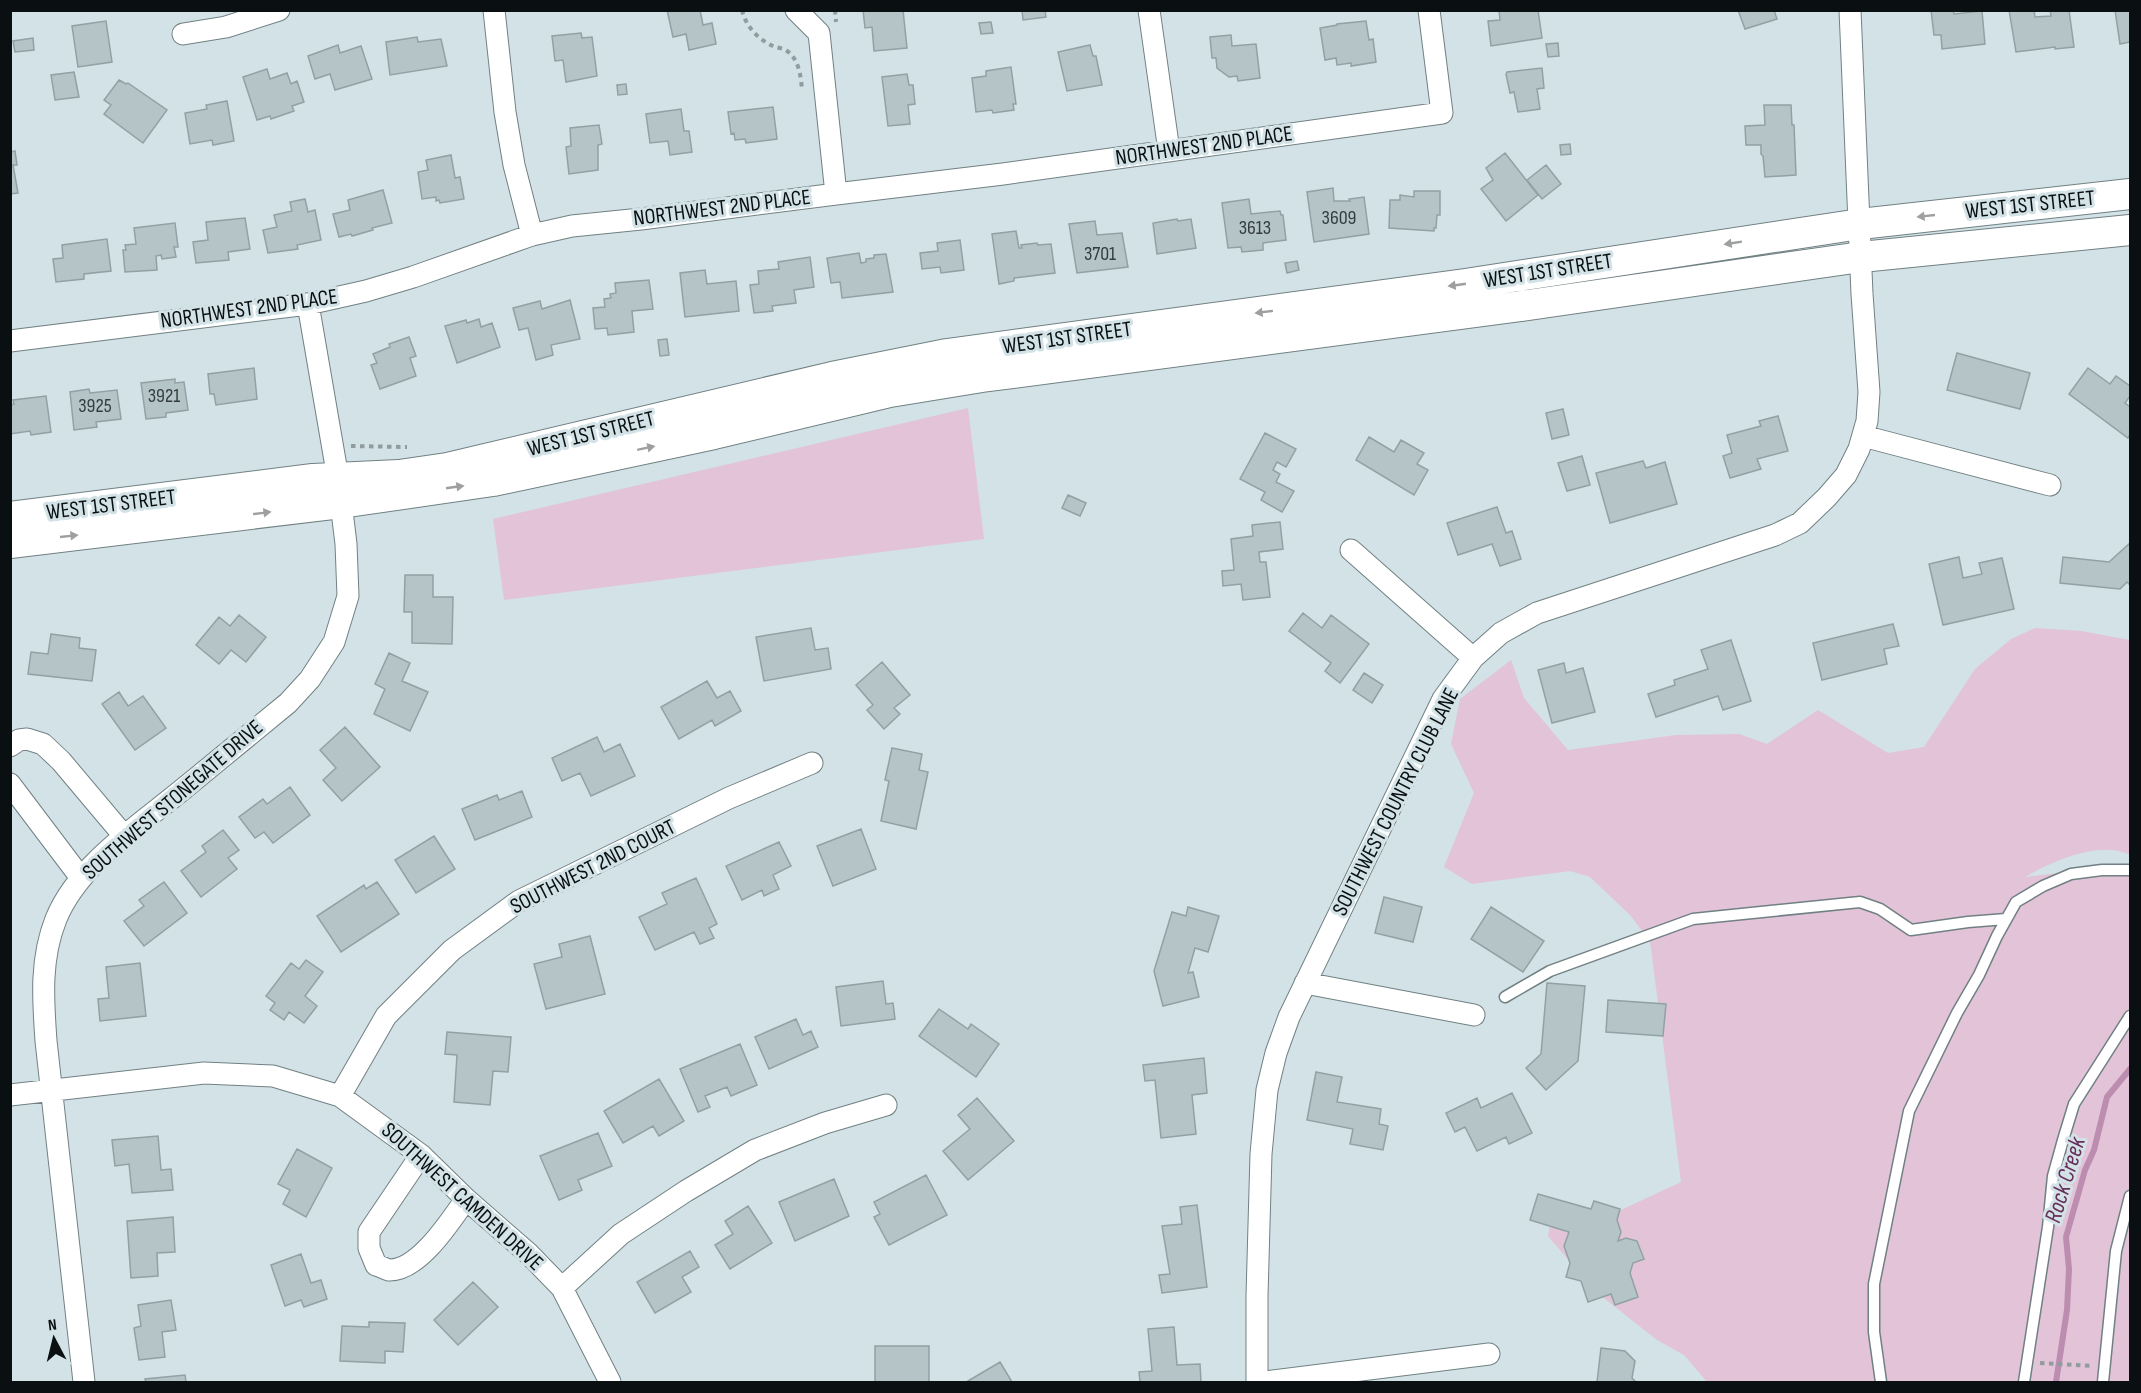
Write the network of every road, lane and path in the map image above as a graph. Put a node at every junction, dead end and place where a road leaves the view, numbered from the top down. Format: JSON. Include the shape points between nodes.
{"nodes":[{"id":1,"x":279,"y":10,"type":"edge"},
{"id":2,"x":494,"y":10,"type":"edge"},
{"id":3,"x":742,"y":10,"type":"edge"},
{"id":4,"x":796,"y":10,"type":"edge"},
{"id":5,"x":1149,"y":10,"type":"edge"},
{"id":6,"x":1429,"y":10,"type":"edge"},
{"id":7,"x":1850,"y":10,"type":"edge"},
{"id":8,"x":183,"y":34,"type":"dead end"},
{"id":9,"x":803,"y":93,"type":"dead end"},
{"id":10,"x":1169,"y":151,"type":"junction"},
{"id":11,"x":836,"y":194,"type":"junction"},
{"id":12,"x":2130,"y":194,"type":"edge"},
{"id":13,"x":2130,"y":230,"type":"edge"},
{"id":14,"x":532,"y":235,"type":"junction"},
{"id":15,"x":1860,"y":240,"type":"junction"},
{"id":16,"x":308,"y":304,"type":"junction"},
{"id":17,"x":10,"y":341,"type":"edge"},
{"id":18,"x":1863,"y":436,"type":"junction"},
{"id":19,"x":2050,"y":485,"type":"dead end"},
{"id":20,"x":339,"y":489,"type":"junction"},
{"id":21,"x":10,"y":517,"type":"edge"},
{"id":22,"x":10,"y":543,"type":"edge"},
{"id":23,"x":1351,"y":550,"type":"dead end"},
{"id":24,"x":1473,"y":658,"type":"junction"},
{"id":25,"x":10,"y":746,"type":"edge"},
{"id":26,"x":812,"y":763,"type":"dead end"},
{"id":27,"x":10,"y":784,"type":"edge"},
{"id":28,"x":125,"y":837,"type":"junction"},
{"id":29,"x":2130,"y":870,"type":"edge"},
{"id":30,"x":81,"y":878,"type":"junction"},
{"id":31,"x":2006,"y":919,"type":"junction"},
{"id":32,"x":1305,"y":983,"type":"junction"},
{"id":33,"x":1505,"y":997,"type":"dead end"},
{"id":34,"x":1474,"y":1015,"type":"dead end"},
{"id":35,"x":2130,"y":1016,"type":"edge"},
{"id":36,"x":50,"y":1090,"type":"junction"},
{"id":37,"x":10,"y":1095,"type":"edge"},
{"id":38,"x":340,"y":1096,"type":"junction"},
{"id":39,"x":886,"y":1105,"type":"dead end"},
{"id":40,"x":421,"y":1155,"type":"junction"},
{"id":41,"x":2130,"y":1196,"type":"edge"},
{"id":42,"x":466,"y":1199,"type":"junction"},
{"id":43,"x":562,"y":1288,"type":"junction"},
{"id":44,"x":1489,"y":1354,"type":"dead end"},
{"id":45,"x":2046,"y":1363,"type":"dead end"},
{"id":46,"x":2077,"y":1364,"type":"dead end"},
{"id":47,"x":84,"y":1383,"type":"edge"},
{"id":48,"x":610,"y":1383,"type":"edge"},
{"id":49,"x":1257,"y":1383,"type":"edge"},
{"id":50,"x":1265,"y":1383,"type":"edge"},
{"id":51,"x":1881,"y":1383,"type":"edge"},
{"id":52,"x":2024,"y":1383,"type":"edge"},
{"id":53,"x":2103,"y":1383,"type":"edge"}],
"edges":[{"from":1,"to":8,"type":"street","via":[[226,27]]},
{"from":2,"to":14,"type":"street","via":[[505,112]]},
{"from":3,"to":9,"type":"path","via":[[751,31],[787,51],[795,61]]},
{"from":4,"to":11,"type":"street","via":[[819,33]]},
{"from":5,"to":10,"type":"street"},
{"from":6,"to":10,"type":"street","name":"NORTHWEST 2ND PLACE","via":[[1442,113]]},
{"from":7,"to":15,"type":"street","name":"SOUTHWEST COUNTRY CLUB LANE"},
{"from":10,"to":11,"type":"street","name":"NORTHWEST 2ND PLACE"},
{"from":11,"to":14,"type":"street","name":"NORTHWEST 2ND PLACE","via":[[573,225]]},
{"from":12,"to":15,"type":"main road","name":"WEST 1ST STREET","one_way":true},
{"from":13,"to":15,"type":"main road","name":"WEST 1ST STREET"},
{"from":14,"to":16,"type":"street","name":"NORTHWEST 2ND PLACE","via":[[413,277]]},
{"from":15,"to":18,"type":"street","name":"SOUTHWEST COUNTRY CLUB LANE","via":[[1869,392]]},
{"from":15,"to":20,"type":"main road","name":"WEST 1ST STREET","via":[[1453,286],[936,355],[447,468]]},
{"from":16,"to":17,"type":"street","name":"NORTHWEST 2ND PLACE"},
{"from":16,"to":20,"type":"street","name":"SOUTHWEST STONEGATE DRIVE"},
{"from":18,"to":19,"type":"street"},
{"from":18,"to":24,"type":"street","name":"SOUTHWEST COUNTRY CLUB LANE","via":[[1846,475],[1800,523],[1775,535],[1537,613],[1502,633]]},
{"from":20,"to":21,"type":"main road","name":"WEST 1ST STREET","via":[[313,478]]},
{"from":22,"to":20,"type":"main road","name":"WEST 1ST STREET","one_way":true},
{"from":20,"to":28,"type":"street","name":"SOUTHWEST STONEGATE DRIVE","via":[[348,596],[334,642],[310,679],[288,702]]},
{"from":23,"to":24,"type":"street"},
{"from":24,"to":32,"type":"street","name":"SOUTHWEST COUNTRY CLUB LANE","via":[[1443,699]]},
{"from":25,"to":28,"type":"street","via":[[27,739],[43,744]]},
{"from":26,"to":38,"type":"street","name":"SOUTHWEST 2ND COURT","via":[[729,798],[519,902],[452,950],[386,1016]]},
{"from":27,"to":30,"type":"street"},
{"from":28,"to":30,"type":"street","name":"SOUTHWEST STONEGATE DRIVE"},
{"from":29,"to":31,"type":"lane","via":[[2071,874],[2016,902]]},
{"from":30,"to":36,"type":"street","name":"SOUTHWEST STONEGATE DRIVE","via":[[56,918],[44,967],[42,991]]},
{"from":31,"to":33,"type":"lane","via":[[1911,930],[1880,909],[1860,902],[1719,915],[1675,925],[1550,971]]},
{"from":31,"to":51,"type":"lane","via":[[1909,1111],[1874,1284],[1874,1332]]},
{"from":32,"to":34,"type":"street"},
{"from":32,"to":49,"type":"street","name":"SOUTHWEST COUNTRY CLUB LANE","via":[[1279,1044],[1267,1090],[1261,1166]]},
{"from":35,"to":52,"type":"lane","via":[[2074,1104],[2062,1140]]},
{"from":36,"to":37,"type":"street","name":"SOUTHWEST CAMDEN DRIVE"},
{"from":36,"to":38,"type":"street","name":"SOUTHWEST CAMDEN DRIVE","via":[[204,1072],[273,1076]]},
{"from":36,"to":47,"type":"street","name":"SOUTHWEST STONEGATE DRIVE"},
{"from":38,"to":40,"type":"street","name":"SOUTHWEST CAMDEN DRIVE"},
{"from":39,"to":43,"type":"street","via":[[755,1150],[621,1234]]},
{"from":40,"to":42,"type":"street","name":"SOUTHWEST CAMDEN DRIVE"},
{"from":40,"to":42,"type":"street","via":[[369,1232],[369,1248],[376,1265],[388,1270],[418,1258]]},
{"from":41,"to":53,"type":"lane","via":[[2116,1251]]},
{"from":42,"to":43,"type":"street","name":"SOUTHWEST CAMDEN DRIVE","via":[[530,1254]]},
{"from":43,"to":48,"type":"street","name":"SOUTHWEST CAMDEN DRIVE"},
{"from":44,"to":50,"type":"street"},
{"from":45,"to":46,"type":"path"}]}
